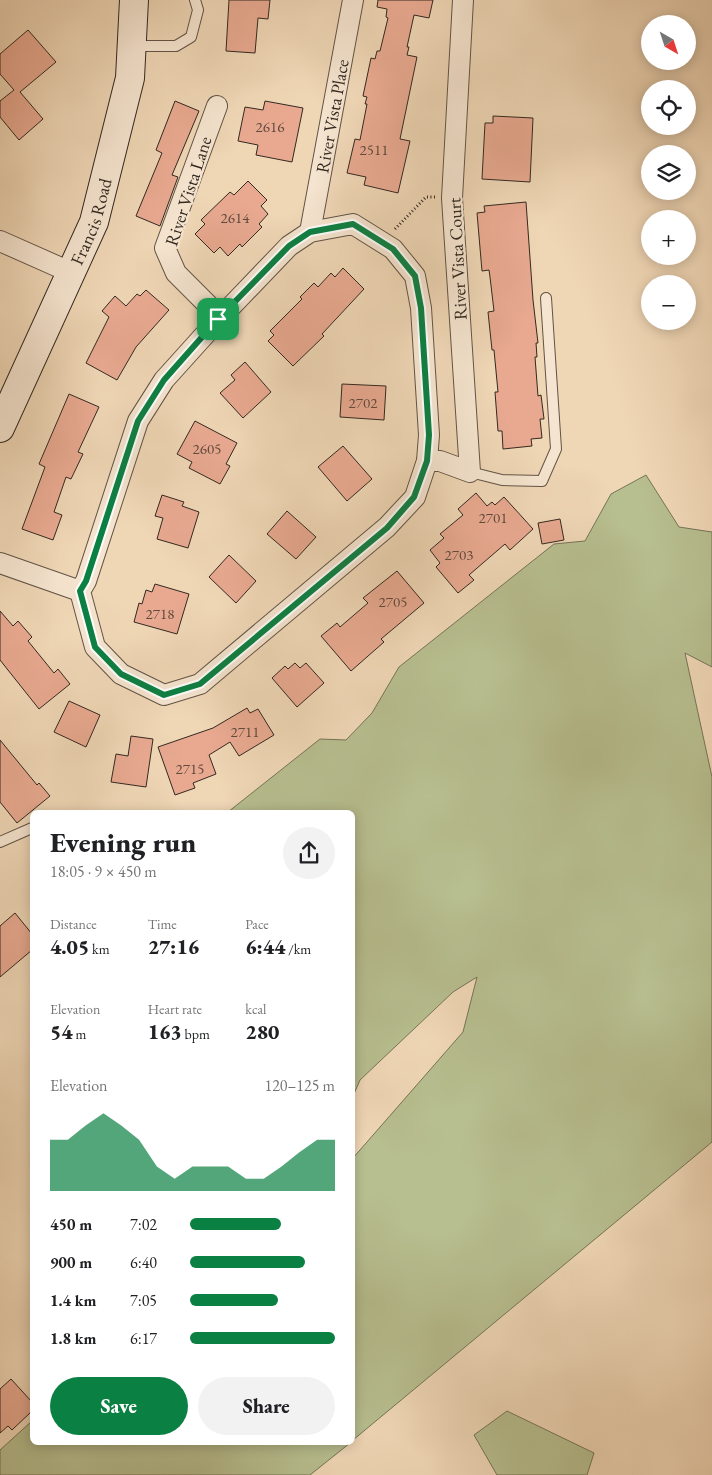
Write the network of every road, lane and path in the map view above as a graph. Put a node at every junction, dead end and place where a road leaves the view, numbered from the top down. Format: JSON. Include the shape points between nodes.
{"nodes":[{"id":1,"x":134,"y":0,"type":"edge"},
{"id":2,"x":195,"y":0,"type":"edge"},
{"id":3,"x":353,"y":0,"type":"edge"},
{"id":4,"x":464,"y":0,"type":"edge"},
{"id":5,"x":132,"y":46,"type":"junction"},
{"id":6,"x":217,"y":106,"type":"dead end"},
{"id":7,"x":452,"y":198,"type":"junction"},
{"id":8,"x":310,"y":232,"type":"junction"},
{"id":9,"x":393,"y":232,"type":"dead end"},
{"id":10,"x":0,"y":241,"type":"edge"},
{"id":11,"x":70,"y":272,"type":"junction"},
{"id":12,"x":546,"y":298,"type":"dead end"},
{"id":13,"x":218,"y":319,"type":"junction"},
{"id":14,"x":0,"y":428,"type":"edge"},
{"id":15,"x":427,"y":461,"type":"junction"},
{"id":16,"x":470,"y":472,"type":"junction"},
{"id":17,"x":0,"y":563,"type":"edge"},
{"id":18,"x":80,"y":591,"type":"junction"},
{"id":19,"x":30,"y":829,"type":"edge"},
{"id":20,"x":0,"y":842,"type":"edge"}],
"edges":[{"from":1,"to":5,"type":"street","name":"Francis Road"},
{"from":2,"to":5,"type":"lane","via":[[198,10],[191,37],[176,46]]},
{"from":3,"to":8,"type":"street","name":"River Vista Place"},
{"from":4,"to":7,"type":"street","name":"River Vista Court"},
{"from":5,"to":11,"type":"street","name":"Francis Road","via":[[130,78],[94,222]]},
{"from":6,"to":13,"type":"street","name":"River Vista Lane","via":[[165,248],[176,273]]},
{"from":7,"to":9,"type":"path","via":[[426,197]]},
{"from":7,"to":16,"type":"street","name":"River Vista Court"},
{"from":8,"to":13,"type":"street","via":[[289,246]]},
{"from":8,"to":15,"type":"street","via":[[353,224],[393,249],[415,276],[421,308],[429,435]]},
{"from":10,"to":11,"type":"street"},
{"from":11,"to":14,"type":"street","name":"Francis Road"},
{"from":12,"to":16,"type":"lane","via":[[556,449],[542,481],[502,480]]},
{"from":13,"to":18,"type":"street","via":[[164,380],[138,421]]},
{"from":15,"to":16,"type":"street"},
{"from":15,"to":18,"type":"street","via":[[414,497],[387,528],[200,684],[164,695],[121,674],[95,647]]},
{"from":17,"to":18,"type":"street"},
{"from":19,"to":20,"type":"lane"}]}
